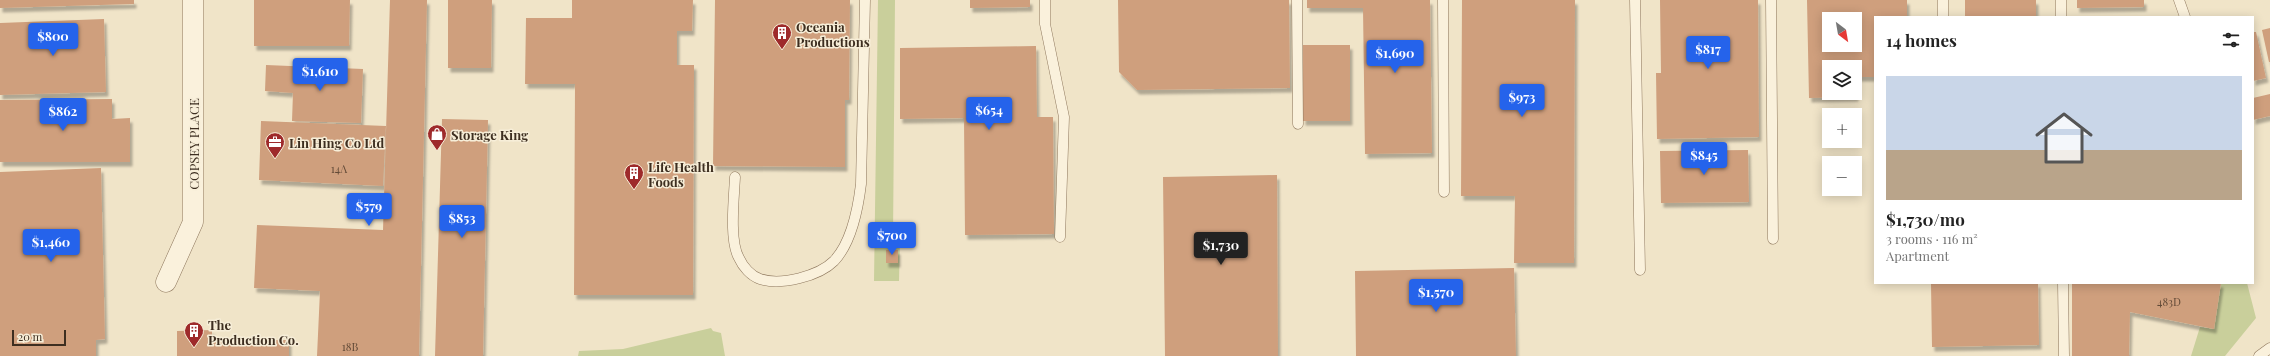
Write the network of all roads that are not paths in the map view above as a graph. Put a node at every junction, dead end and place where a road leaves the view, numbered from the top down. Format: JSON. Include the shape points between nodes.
{"nodes":[{"id":1,"x":193,"y":0,"type":"edge"},
{"id":2,"x":865,"y":0,"type":"edge"},
{"id":3,"x":1045,"y":0,"type":"edge"},
{"id":4,"x":1297,"y":0,"type":"edge"},
{"id":5,"x":1443,"y":0,"type":"edge"},
{"id":6,"x":1635,"y":0,"type":"edge"},
{"id":7,"x":1772,"y":0,"type":"edge"},
{"id":8,"x":1943,"y":0,"type":"edge"},
{"id":9,"x":2061,"y":0,"type":"edge"},
{"id":10,"x":2179,"y":0,"type":"edge"},
{"id":11,"x":1943,"y":16,"type":"edge"},
{"id":12,"x":2061,"y":16,"type":"edge"},
{"id":13,"x":2185,"y":16,"type":"edge"},
{"id":14,"x":1298,"y":124,"type":"dead end"},
{"id":15,"x":734,"y":177,"type":"dead end"},
{"id":16,"x":1444,"y":192,"type":"dead end"},
{"id":17,"x":1060,"y":237,"type":"dead end"},
{"id":18,"x":1773,"y":239,"type":"dead end"},
{"id":19,"x":1640,"y":270,"type":"dead end"},
{"id":20,"x":166,"y":282,"type":"dead end"},
{"id":21,"x":2063,"y":284,"type":"edge"},
{"id":22,"x":2270,"y":348,"type":"edge"},
{"id":23,"x":2064,"y":356,"type":"edge"},
{"id":24,"x":2259,"y":356,"type":"edge"}],
"edges":[{"from":1,"to":20,"type":"street","name":"COPSEY PLACE","via":[[193,222]]},
{"from":2,"to":15,"type":"lane","via":[[861,184],[858,209],[835,260],[821,271],[805,277],[780,281],[761,279],[752,275],[738,257],[734,242]]},
{"from":3,"to":17,"type":"lane","via":[[1044,24],[1064,117]]},
{"from":4,"to":14,"type":"lane"},
{"from":5,"to":16,"type":"lane"},
{"from":6,"to":19,"type":"lane"},
{"from":7,"to":18,"type":"lane"},
{"from":8,"to":11,"type":"lane"},
{"from":9,"to":12,"type":"lane"},
{"from":10,"to":13,"type":"lane"},
{"from":21,"to":23,"type":"lane"},
{"from":22,"to":24,"type":"lane"}]}
